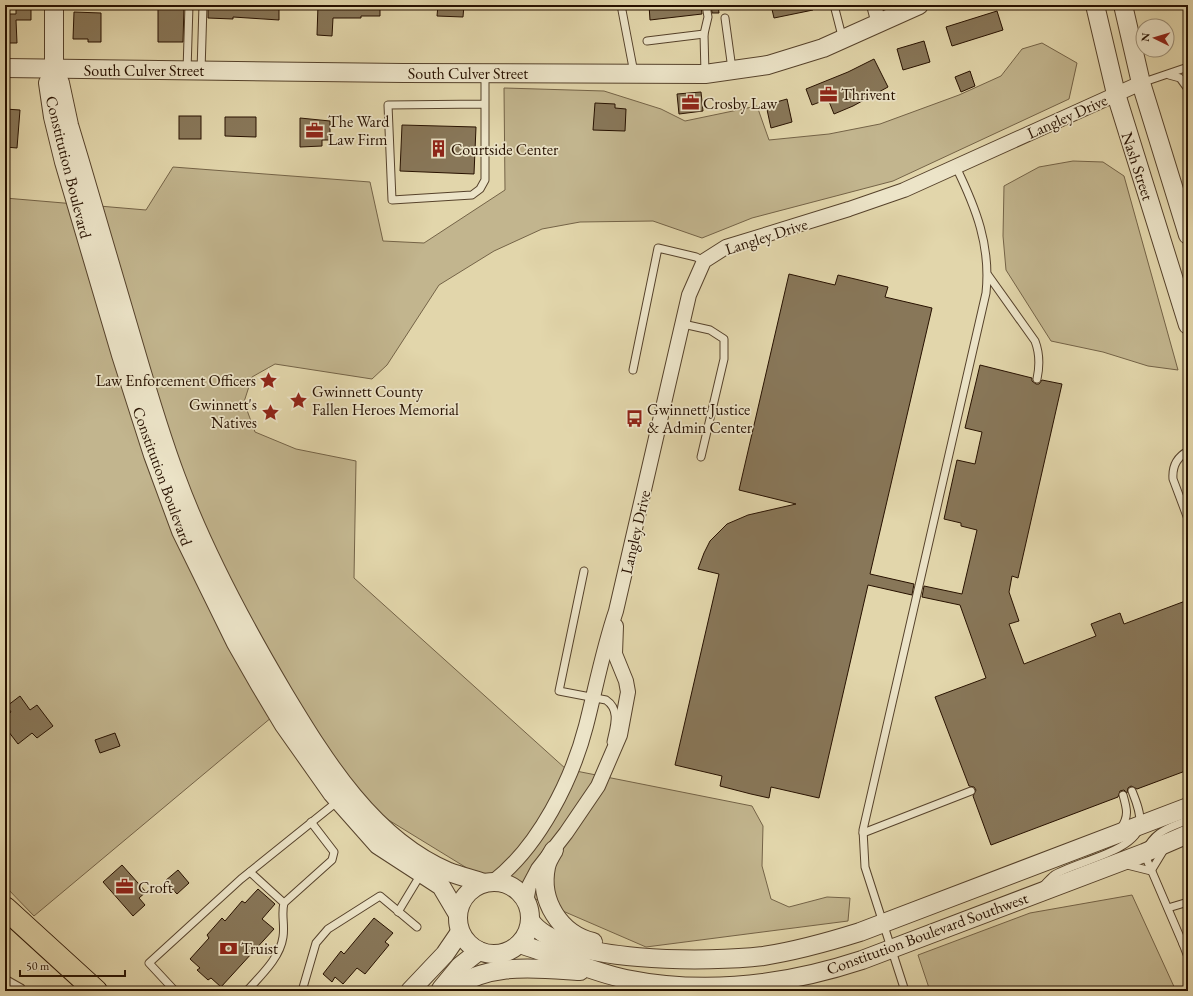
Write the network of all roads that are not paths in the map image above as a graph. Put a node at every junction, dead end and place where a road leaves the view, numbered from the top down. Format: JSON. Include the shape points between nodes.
{"nodes":[{"id":1,"x":54,"y":5,"type":"edge"},
{"id":2,"x":189,"y":5,"type":"edge"},
{"id":3,"x":203,"y":5,"type":"edge"},
{"id":4,"x":622,"y":5,"type":"edge"},
{"id":5,"x":706,"y":5,"type":"edge"},
{"id":6,"x":834,"y":5,"type":"edge"},
{"id":7,"x":874,"y":5,"type":"edge"},
{"id":8,"x":919,"y":5,"type":"edge"},
{"id":9,"x":1094,"y":5,"type":"edge"},
{"id":10,"x":1123,"y":5,"type":"edge"},
{"id":11,"x":725,"y":18,"type":"dead end"},
{"id":12,"x":878,"y":24,"type":"junction"},
{"id":13,"x":704,"y":34,"type":"junction"},
{"id":14,"x":843,"y":40,"type":"junction"},
{"id":15,"x":647,"y":41,"type":"dead end"},
{"id":16,"x":1188,"y":67,"type":"edge"},
{"id":17,"x":5,"y":68,"type":"edge"},
{"id":18,"x":54,"y":70,"type":"junction"},
{"id":19,"x":194,"y":71,"type":"junction"},
{"id":20,"x":732,"y":71,"type":"junction"},
{"id":21,"x":485,"y":72,"type":"junction"},
{"id":22,"x":705,"y":74,"type":"junction"},
{"id":23,"x":634,"y":75,"type":"junction"},
{"id":24,"x":1167,"y":75,"type":"junction"},
{"id":25,"x":1141,"y":83,"type":"junction"},
{"id":26,"x":1188,"y":89,"type":"edge"},
{"id":27,"x":1116,"y":94,"type":"junction"},
{"id":28,"x":485,"y":104,"type":"junction"},
{"id":29,"x":956,"y":167,"type":"junction"},
{"id":30,"x":1188,"y":235,"type":"edge"},
{"id":31,"x":704,"y":261,"type":"junction"},
{"id":32,"x":988,"y":275,"type":"junction"},
{"id":33,"x":683,"y":324,"type":"junction"},
{"id":34,"x":1188,"y":324,"type":"edge"},
{"id":35,"x":633,"y":370,"type":"dead end"},
{"id":36,"x":1037,"y":379,"type":"dead end"},
{"id":37,"x":1188,"y":451,"type":"edge"},
{"id":38,"x":701,"y":457,"type":"dead end"},
{"id":39,"x":1188,"y":519,"type":"edge"},
{"id":40,"x":584,"y":571,"type":"dead end"},
{"id":41,"x":616,"y":611,"type":"junction"},
{"id":42,"x":592,"y":698,"type":"junction"},
{"id":43,"x":606,"y":766,"type":"junction"},
{"id":44,"x":971,"y":791,"type":"dead end"},
{"id":45,"x":1132,"y":791,"type":"dead end"},
{"id":46,"x":1123,"y":795,"type":"dead end"},
{"id":47,"x":338,"y":800,"type":"junction"},
{"id":48,"x":1138,"y":806,"type":"junction"},
{"id":49,"x":1188,"y":808,"type":"edge"},
{"id":50,"x":1165,"y":816,"type":"junction"},
{"id":51,"x":1188,"y":820,"type":"edge"},
{"id":52,"x":311,"y":822,"type":"junction"},
{"id":53,"x":1140,"y":825,"type":"junction"},
{"id":54,"x":863,"y":833,"type":"junction"},
{"id":55,"x":1118,"y":833,"type":"junction"},
{"id":56,"x":1188,"y":834,"type":"edge"},
{"id":57,"x":554,"y":850,"type":"junction"},
{"id":58,"x":1146,"y":859,"type":"junction"},
{"id":59,"x":1151,"y":871,"type":"junction"},
{"id":60,"x":250,"y":872,"type":"junction"},
{"id":61,"x":421,"y":874,"type":"junction"},
{"id":62,"x":489,"y":882,"type":"junction"},
{"id":63,"x":1036,"y":894,"type":"junction"},
{"id":64,"x":526,"y":902,"type":"junction"},
{"id":65,"x":1188,"y":902,"type":"edge"},
{"id":66,"x":284,"y":903,"type":"junction"},
{"id":67,"x":5,"y":908,"type":"edge"},
{"id":68,"x":1168,"y":908,"type":"junction"},
{"id":69,"x":398,"y":912,"type":"junction"},
{"id":70,"x":458,"y":913,"type":"junction"},
{"id":71,"x":530,"y":920,"type":"junction"},
{"id":72,"x":883,"y":922,"type":"junction"},
{"id":73,"x":417,"y":927,"type":"dead end"},
{"id":74,"x":460,"y":932,"type":"junction"},
{"id":75,"x":1186,"y":943,"type":"edge"},
{"id":76,"x":519,"y":944,"type":"junction"},
{"id":77,"x":891,"y":949,"type":"junction"},
{"id":78,"x":479,"y":951,"type":"junction"},
{"id":79,"x":654,"y":957,"type":"junction"},
{"id":80,"x":1188,"y":957,"type":"edge"},
{"id":81,"x":598,"y":972,"type":"junction"},
{"id":82,"x":5,"y":980,"type":"edge"},
{"id":83,"x":23,"y":991,"type":"edge"},
{"id":84,"x":96,"y":991,"type":"edge"},
{"id":85,"x":175,"y":991,"type":"edge"},
{"id":86,"x":247,"y":991,"type":"edge"},
{"id":87,"x":302,"y":991,"type":"edge"},
{"id":88,"x":410,"y":991,"type":"edge"},
{"id":89,"x":439,"y":991,"type":"edge"},
{"id":90,"x":448,"y":991,"type":"edge"},
{"id":91,"x":905,"y":991,"type":"edge"}],
"edges":[{"from":1,"to":18,"type":"street"},
{"from":2,"to":19,"type":"lane"},
{"from":3,"to":19,"type":"lane"},
{"from":4,"to":23,"type":"lane"},
{"from":5,"to":13,"type":"lane","via":[[708,17]]},
{"from":6,"to":14,"type":"lane"},
{"from":7,"to":12,"type":"street"},
{"from":8,"to":12,"type":"street","name":"South Culver Street"},
{"from":9,"to":27,"type":"street","name":"Nash Street"},
{"from":10,"to":25,"type":"street","name":"Nash Street"},
{"from":11,"to":20,"type":"lane"},
{"from":12,"to":14,"type":"street","name":"South Culver Street"},
{"from":13,"to":15,"type":"lane"},
{"from":13,"to":22,"type":"lane"},
{"from":14,"to":20,"type":"street","name":"South Culver Street","via":[[768,65]]},
{"from":16,"to":24,"type":"lane"},
{"from":17,"to":18,"type":"street","name":"South Culver Street"},
{"from":18,"to":19,"type":"street","name":"South Culver Street"},
{"from":18,"to":47,"type":"street","name":"Constitution Boulevard","via":[[48,83],[64,162],[121,355],[181,531],[236,643],[260,685],[284,725]]},
{"from":18,"to":62,"type":"street","name":"Constitution Boulevard","via":[[60,83],[69,125],[166,448],[190,513],[227,592],[299,718],[367,812],[387,832],[427,861],[450,872]]},
{"from":19,"to":21,"type":"street","name":"South Culver Street"},
{"from":20,"to":22,"type":"street","name":"South Culver Street"},
{"from":21,"to":23,"type":"street","name":"South Culver Street"},
{"from":21,"to":28,"type":"lane"},
{"from":22,"to":23,"type":"street","name":"South Culver Street"},
{"from":24,"to":25,"type":"lane"},
{"from":24,"to":26,"type":"lane","via":[[1180,78]]},
{"from":25,"to":27,"type":"street","name":"Langley Drive"},
{"from":25,"to":30,"type":"street","name":"Nash Street"},
{"from":27,"to":29,"type":"street","name":"Langley Drive"},
{"from":27,"to":34,"type":"street","name":"Nash Street"},
{"from":28,"to":28,"type":"lane","via":[[486,180],[480,189],[472,195],[392,200],[388,105]]},
{"from":29,"to":31,"type":"street","name":"Langley Drive","via":[[863,205],[726,246]]},
{"from":29,"to":32,"type":"lane","via":[[981,224]]},
{"from":31,"to":33,"type":"street","name":"Langley Drive","via":[[694,282]]},
{"from":31,"to":35,"type":"lane","via":[[658,248]]},
{"from":32,"to":36,"type":"lane","via":[[1035,341],[1040,366]]},
{"from":32,"to":54,"type":"lane","via":[[982,311]]},
{"from":33,"to":38,"type":"lane","via":[[710,330],[724,339],[724,359]]},
{"from":33,"to":41,"type":"street","name":"Langley Drive"},
{"from":37,"to":39,"type":"lane","via":[[1179,457],[1172,472]]},
{"from":40,"to":42,"type":"lane","via":[[559,691]]},
{"from":41,"to":42,"type":"street","name":"Langley Drive","via":[[605,642]]},
{"from":41,"to":43,"type":"street","name":"Langley Drive","via":[[615,654],[628,692],[620,735]]},
{"from":42,"to":43,"type":"lane","via":[[611,703],[616,713]]},
{"from":42,"to":62,"type":"street","name":"Langley Drive","via":[[586,728],[556,804],[543,826],[515,862]]},
{"from":43,"to":57,"type":"street","name":"Langley Drive","via":[[590,798]]},
{"from":44,"to":54,"type":"lane"},
{"from":45,"to":48,"type":"lane"},
{"from":46,"to":55,"type":"lane","via":[[1127,818]]},
{"from":47,"to":52,"type":"lane"},
{"from":47,"to":61,"type":"street","name":"Constitution Boulevard","via":[[378,845]]},
{"from":48,"to":50,"type":"lane","via":[[1148,816]]},
{"from":48,"to":53,"type":"lane"},
{"from":49,"to":50,"type":"street","name":"Constitution Boulevard Southwest"},
{"from":50,"to":53,"type":"street","name":"Constitution Boulevard Southwest"},
{"from":51,"to":58,"type":"lane","via":[[1163,830],[1151,840]]},
{"from":52,"to":60,"type":"lane"},
{"from":52,"to":66,"type":"lane","via":[[334,852],[332,860]]},
{"from":53,"to":55,"type":"street","name":"Constitution Boulevard Southwest"},
{"from":53,"to":63,"type":"lane","via":[[1133,839],[1114,850],[1053,875]]},
{"from":54,"to":72,"type":"lane","via":[[865,867]]},
{"from":55,"to":72,"type":"street","name":"Constitution Boulevard Southwest"},
{"from":56,"to":58,"type":"street","name":"Constitution Boulevard Southwest","via":[[1170,842]]},
{"from":57,"to":64,"type":"street","name":"Langley Drive","via":[[538,869],[529,886]]},
{"from":57,"to":79,"type":"street","via":[[546,867],[545,888],[551,911],[564,928],[584,940],[631,949]]},
{"from":58,"to":59,"type":"lane"},
{"from":58,"to":59,"type":"lane"},
{"from":58,"to":59,"type":"lane"},
{"from":58,"to":63,"type":"street","name":"Constitution Boulevard Southwest","via":[[1115,864]]},
{"from":59,"to":68,"type":"lane"},
{"from":60,"to":66,"type":"lane"},
{"from":60,"to":85,"type":"lane","via":[[148,963]]},
{"from":61,"to":69,"type":"lane"},
{"from":61,"to":70,"type":"street","name":"Constitution Boulevard","via":[[441,886]]},
{"from":62,"to":64,"type":"street","via":[[504,883],[513,887]]},
{"from":62,"to":70,"type":"street","via":[[469,891]]},
{"from":63,"to":77,"type":"street","name":"Constitution Boulevard Southwest"},
{"from":64,"to":71,"type":"street"},
{"from":65,"to":68,"type":"lane"},
{"from":66,"to":86,"type":"lane","via":[[280,949]]},
{"from":67,"to":84,"type":"main road"},
{"from":68,"to":75,"type":"lane"},
{"from":69,"to":73,"type":"lane"},
{"from":69,"to":87,"type":"lane","via":[[380,896],[328,929],[316,943]]},
{"from":70,"to":74,"type":"street"},
{"from":71,"to":76,"type":"street"},
{"from":71,"to":79,"type":"street","name":"Constitution Boulevard Southwest","via":[[552,939],[573,946],[626,956]]},
{"from":72,"to":77,"type":"lane"},
{"from":72,"to":79,"type":"street","name":"Constitution Boulevard Southwest","via":[[832,941],[780,953],[738,958]]},
{"from":74,"to":78,"type":"street","via":[[466,941]]},
{"from":74,"to":88,"type":"street","via":[[445,954]]},
{"from":75,"to":80,"type":"lane"},
{"from":76,"to":78,"type":"street","via":[[496,954]]},
{"from":76,"to":81,"type":"street","name":"Constitution Boulevard Southwest"},
{"from":77,"to":81,"type":"street","name":"Constitution Boulevard Southwest","via":[[810,975],[734,986],[658,984]]},
{"from":77,"to":91,"type":"lane"},
{"from":78,"to":89,"type":"street","via":[[460,966]]},
{"from":81,"to":90,"type":"street","via":[[498,969],[468,978]]},
{"from":82,"to":83,"type":"lane"}]}
